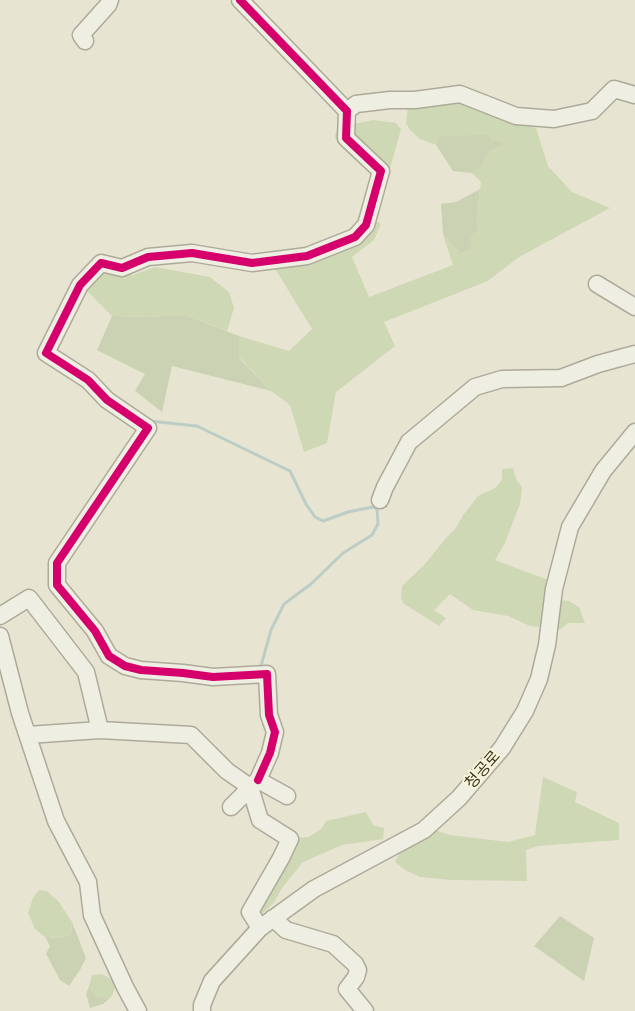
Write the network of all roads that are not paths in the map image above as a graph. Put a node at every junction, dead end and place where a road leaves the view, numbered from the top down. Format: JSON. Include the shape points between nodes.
{"nodes":[{"id":1,"x":110,"y":0,"type":"edge"},
{"id":2,"x":240,"y":0,"type":"edge"},
{"id":3,"x":85,"y":41,"type":"dead end"},
{"id":4,"x":635,"y":95,"type":"edge"},
{"id":5,"x":347,"y":111,"type":"junction"},
{"id":6,"x":597,"y":284,"type":"dead end"},
{"id":7,"x":635,"y":307,"type":"edge"},
{"id":8,"x":635,"y":354,"type":"edge"},
{"id":9,"x":635,"y":432,"type":"edge"},
{"id":10,"x":380,"y":500,"type":"dead end"},
{"id":11,"x":0,"y":616,"type":"edge"},
{"id":12,"x":0,"y":636,"type":"edge"},
{"id":13,"x":100,"y":730,"type":"junction"},
{"id":14,"x":28,"y":735,"type":"junction"},
{"id":15,"x":254,"y":784,"type":"junction"},
{"id":16,"x":287,"y":796,"type":"dead end"},
{"id":17,"x":231,"y":807,"type":"dead end"},
{"id":18,"x":266,"y":923,"type":"junction"},
{"id":19,"x":138,"y":1011,"type":"edge"},
{"id":20,"x":202,"y":1011,"type":"edge"},
{"id":21,"x":365,"y":1011,"type":"edge"}],
"edges":[{"from":1,"to":3,"type":"street","via":[[81,35]]},
{"from":2,"to":5,"type":"street"},
{"from":4,"to":5,"type":"street","via":[[614,89],[592,111],[554,119],[516,116],[460,94],[356,104]]},
{"from":5,"to":15,"type":"street","via":[[346,138],[381,171],[366,225],[355,237],[307,256],[252,263],[192,253],[148,257],[122,268],[101,263],[80,285],[46,354],[88,380],[107,400],[148,428],[56,563],[57,585],[94,631],[109,656],[125,666],[213,677],[267,674],[270,715],[275,732],[270,753]]},
{"from":6,"to":7,"type":"street"},
{"from":8,"to":10,"type":"street","via":[[561,378],[502,379],[475,387],[409,442]]},
{"from":9,"to":18,"type":"street","name":"청공로","via":[[603,471],[570,526],[554,589],[539,679],[525,711],[502,748],[459,798],[424,830],[314,889]]},
{"from":11,"to":13,"type":"street","via":[[29,598],[86,672]]},
{"from":12,"to":14,"type":"street"},
{"from":13,"to":14,"type":"street"},
{"from":13,"to":15,"type":"street","via":[[191,735],[227,771]]},
{"from":14,"to":19,"type":"street","via":[[56,821],[88,882],[92,916]]},
{"from":15,"to":16,"type":"street"},
{"from":15,"to":17,"type":"street"},
{"from":15,"to":18,"type":"street","via":[[260,820],[290,839],[250,912]]},
{"from":18,"to":20,"type":"street","name":"청공로","via":[[212,981]]},
{"from":18,"to":21,"type":"street","via":[[333,944],[358,970],[347,989]]}]}
